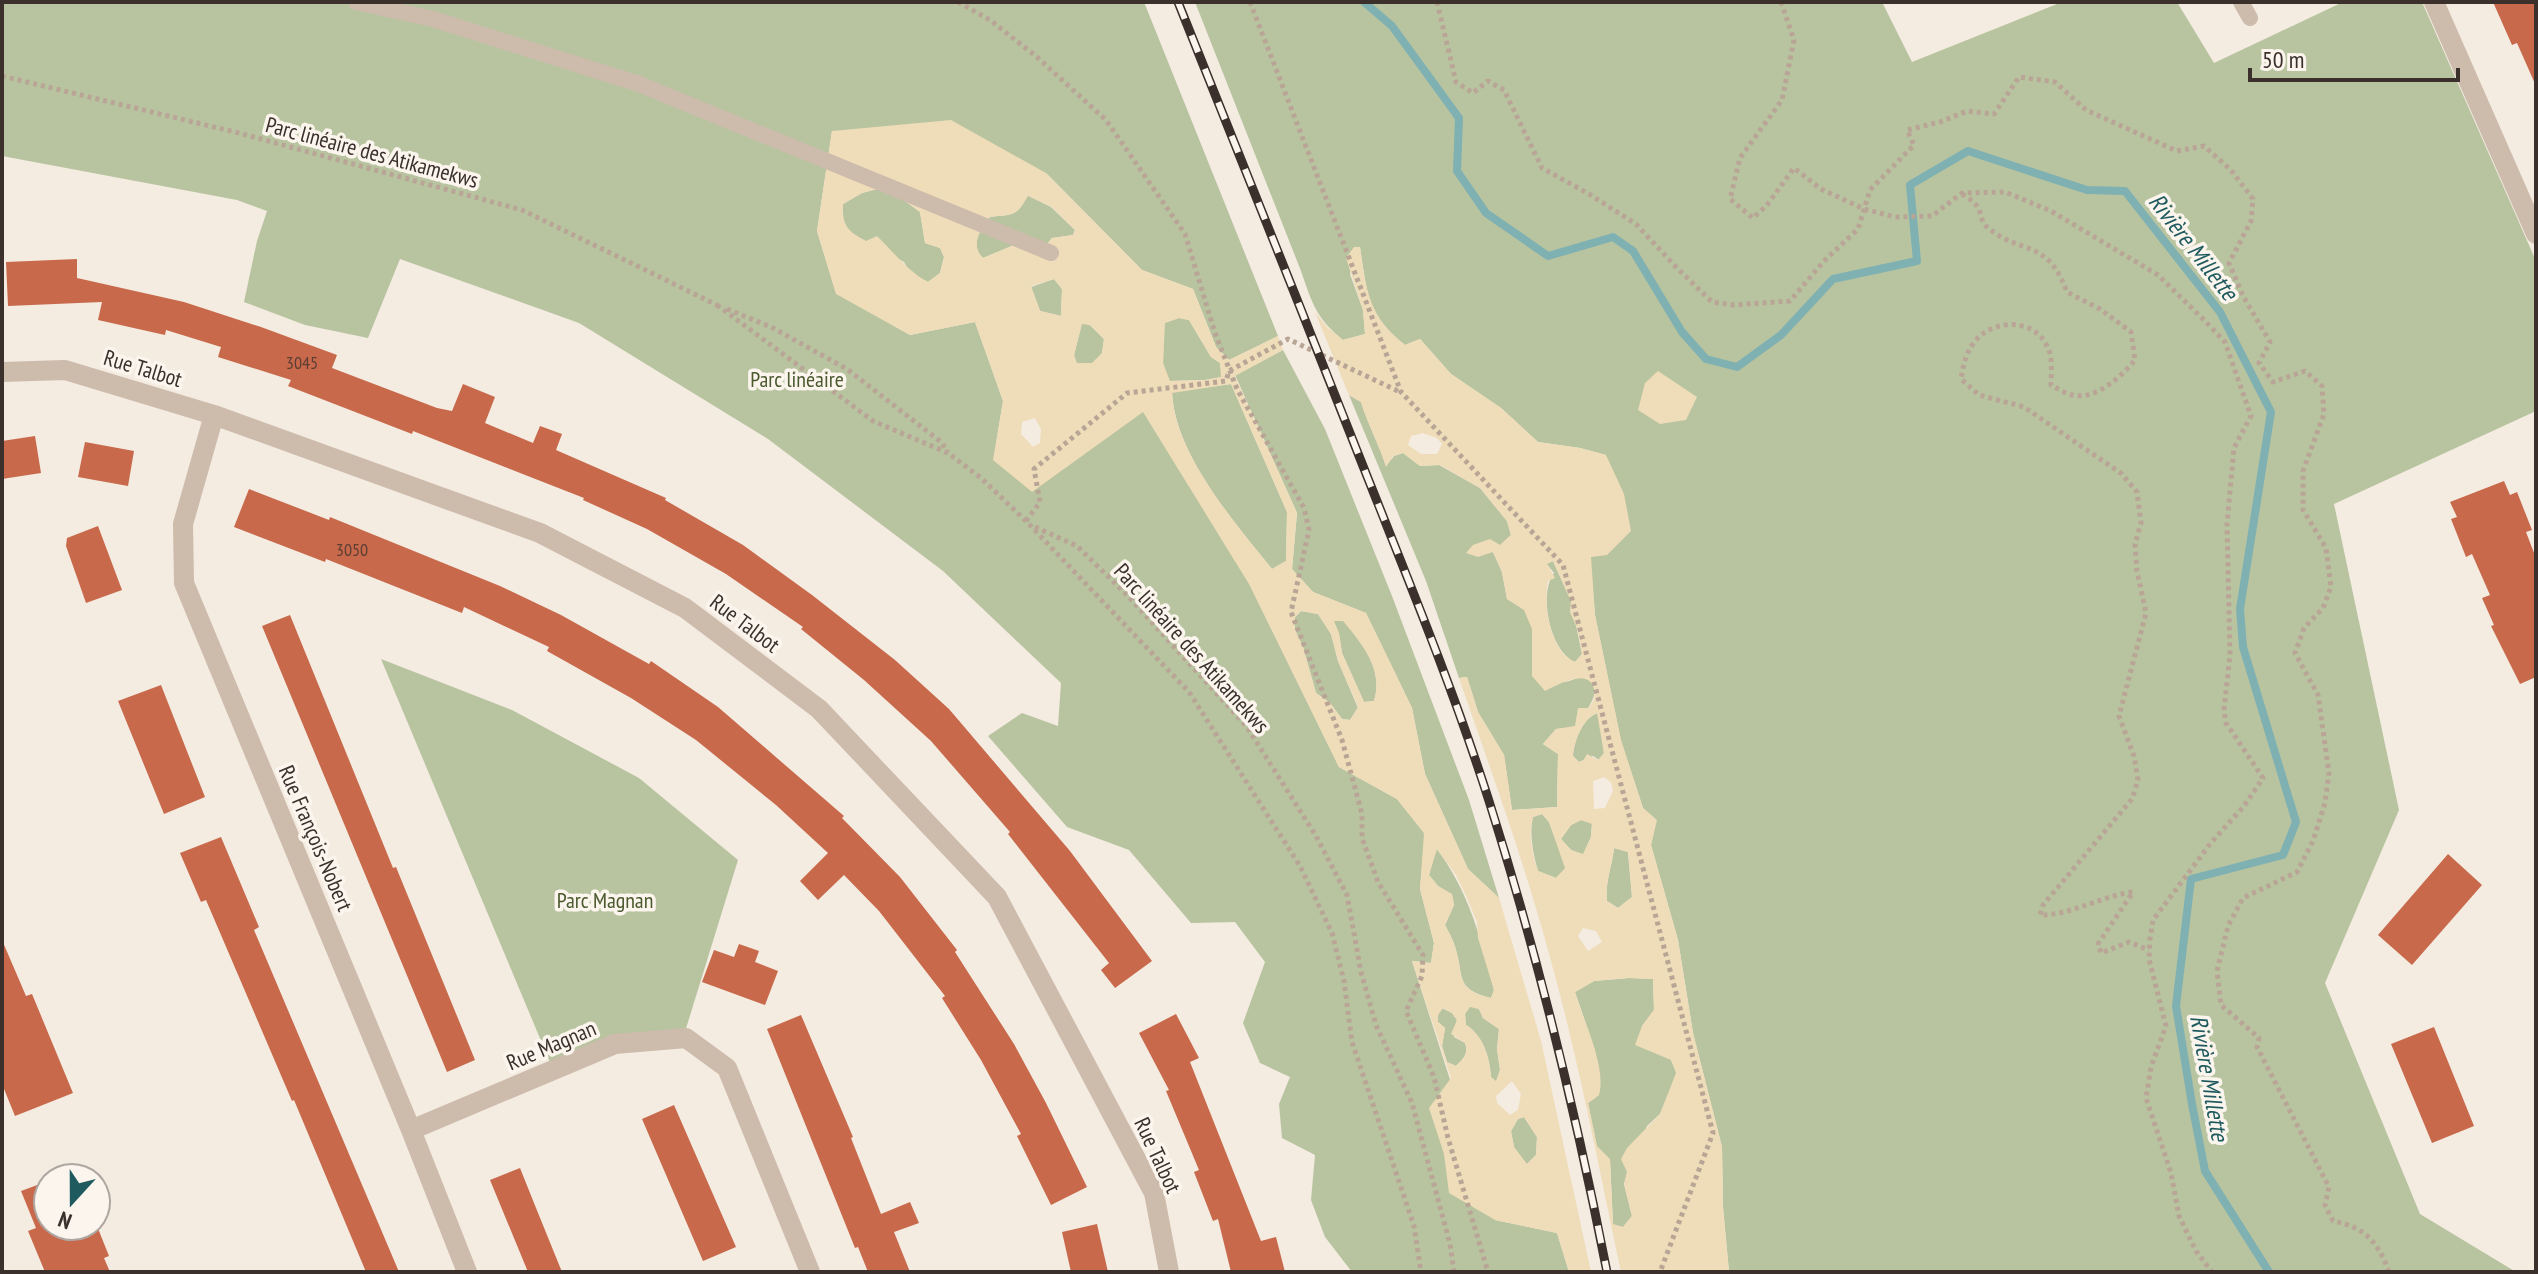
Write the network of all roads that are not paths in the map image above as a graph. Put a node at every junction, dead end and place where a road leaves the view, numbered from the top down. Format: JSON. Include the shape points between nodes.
{"nodes":[{"id":1,"x":356,"y":2,"type":"edge"},
{"id":2,"x":2241,"y":2,"type":"edge"},
{"id":3,"x":2434,"y":2,"type":"edge"},
{"id":4,"x":2250,"y":18,"type":"dead end"},
{"id":5,"x":2536,"y":234,"type":"edge"},
{"id":6,"x":1051,"y":253,"type":"dead end"},
{"id":7,"x":2,"y":372,"type":"edge"},
{"id":8,"x":214,"y":415,"type":"junction"},
{"id":9,"x":411,"y":1130,"type":"junction"},
{"id":10,"x":467,"y":1272,"type":"edge"},
{"id":11,"x":810,"y":1272,"type":"edge"},
{"id":12,"x":1169,"y":1272,"type":"edge"}],
"edges":[{"from":1,"to":6,"type":"lane","via":[[433,19],[639,84]]},
{"from":2,"to":4,"type":"lane"},
{"from":3,"to":5,"type":"street"},
{"from":7,"to":8,"type":"street","name":"Rue Talbot","via":[[65,370]]},
{"from":8,"to":9,"type":"street","name":"Rue François-Nobert","via":[[183,524],[184,583]]},
{"from":8,"to":12,"type":"street","name":"Rue Talbot","via":[[540,533],[685,608],[819,709],[997,897],[1154,1193]]},
{"from":9,"to":10,"type":"street","name":"Rue François-Nobert"},
{"from":9,"to":11,"type":"street","name":"Rue Magnan","via":[[615,1044],[686,1038],[727,1068]]}]}
